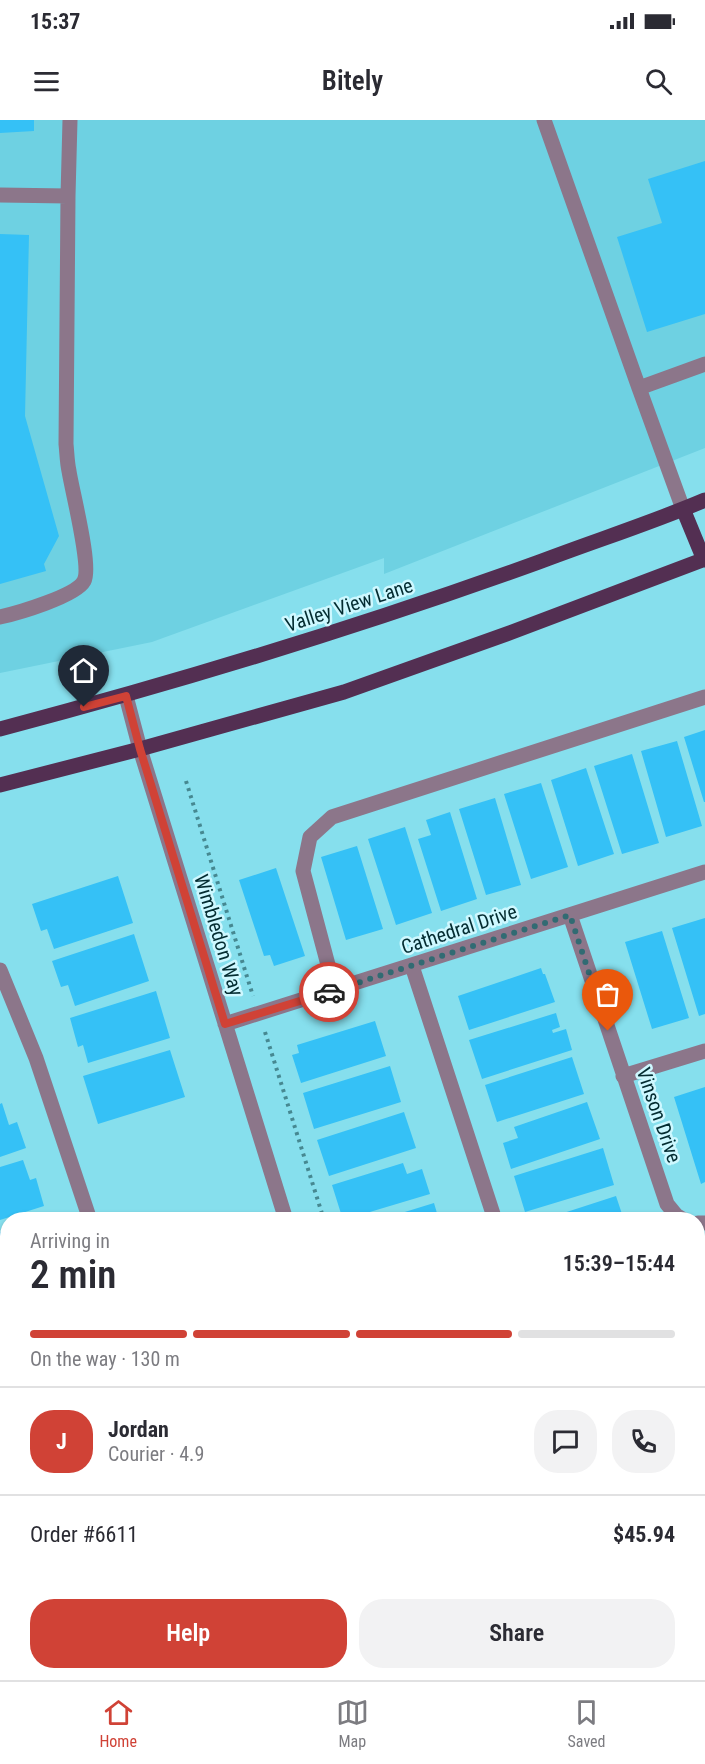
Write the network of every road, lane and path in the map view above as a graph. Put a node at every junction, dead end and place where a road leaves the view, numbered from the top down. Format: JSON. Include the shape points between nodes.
{"nodes":[{"id":1,"x":70,"y":120,"type":"edge"},
{"id":2,"x":544,"y":120,"type":"edge"},
{"id":3,"x":0,"y":195,"type":"edge"},
{"id":4,"x":68,"y":196,"type":"junction"},
{"id":5,"x":705,"y":364,"type":"edge"},
{"id":6,"x":639,"y":388,"type":"junction"},
{"id":7,"x":705,"y":500,"type":"edge"},
{"id":8,"x":683,"y":509,"type":"junction"},
{"id":9,"x":704,"y":560,"type":"edge"},
{"id":10,"x":0,"y":617,"type":"edge"},
{"id":11,"x":126,"y":696,"type":"junction"},
{"id":12,"x":705,"y":697,"type":"edge"},
{"id":13,"x":0,"y":729,"type":"edge"},
{"id":14,"x":140,"y":749,"type":"junction"},
{"id":15,"x":0,"y":785,"type":"edge"},
{"id":16,"x":705,"y":872,"type":"edge"},
{"id":17,"x":570,"y":915,"type":"junction"},
{"id":18,"x":412,"y":966,"type":"junction"},
{"id":19,"x":0,"y":970,"type":"edge"},
{"id":20,"x":335,"y":990,"type":"junction"},
{"id":21,"x":225,"y":1024,"type":"junction"},
{"id":22,"x":705,"y":1051,"type":"edge"},
{"id":23,"x":623,"y":1076,"type":"junction"},
{"id":24,"x":87,"y":1212,"type":"edge"},
{"id":25,"x":284,"y":1212,"type":"edge"},
{"id":26,"x":492,"y":1212,"type":"edge"},
{"id":27,"x":673,"y":1212,"type":"edge"}],
"edges":[{"from":1,"to":4,"type":"street"},
{"from":2,"to":6,"type":"street"},
{"from":3,"to":4,"type":"street"},
{"from":4,"to":10,"type":"street","via":[[66,444],[81,527],[85,580],[67,594]]},
{"from":5,"to":6,"type":"street"},
{"from":6,"to":8,"type":"street"},
{"from":7,"to":8,"type":"main road","name":"Valley View Lane"},
{"from":8,"to":9,"type":"main road"},
{"from":8,"to":11,"type":"main road","name":"Valley View Lane","via":[[324,636]]},
{"from":9,"to":14,"type":"main road","via":[[344,692]]},
{"from":11,"to":13,"type":"main road","name":"Valley View Lane"},
{"from":11,"to":14,"type":"street","name":"Wimbledon Way"},
{"from":12,"to":20,"type":"street","via":[[332,817],[310,837],[303,871]]},
{"from":14,"to":15,"type":"main road"},
{"from":14,"to":21,"type":"street","name":"Wimbledon Way"},
{"from":16,"to":17,"type":"street","name":"Cathedral Drive"},
{"from":17,"to":18,"type":"street","name":"Cathedral Drive"},
{"from":17,"to":23,"type":"street","name":"Vinson Drive"},
{"from":18,"to":20,"type":"street","name":"Cathedral Drive"},
{"from":18,"to":26,"type":"street"},
{"from":19,"to":24,"type":"street","via":[[36,1058]]},
{"from":20,"to":21,"type":"street","name":"Cathedral Drive"},
{"from":21,"to":25,"type":"street","name":"Wimbledon Way"},
{"from":22,"to":23,"type":"street"},
{"from":23,"to":27,"type":"street","name":"Vinson Drive"}]}
